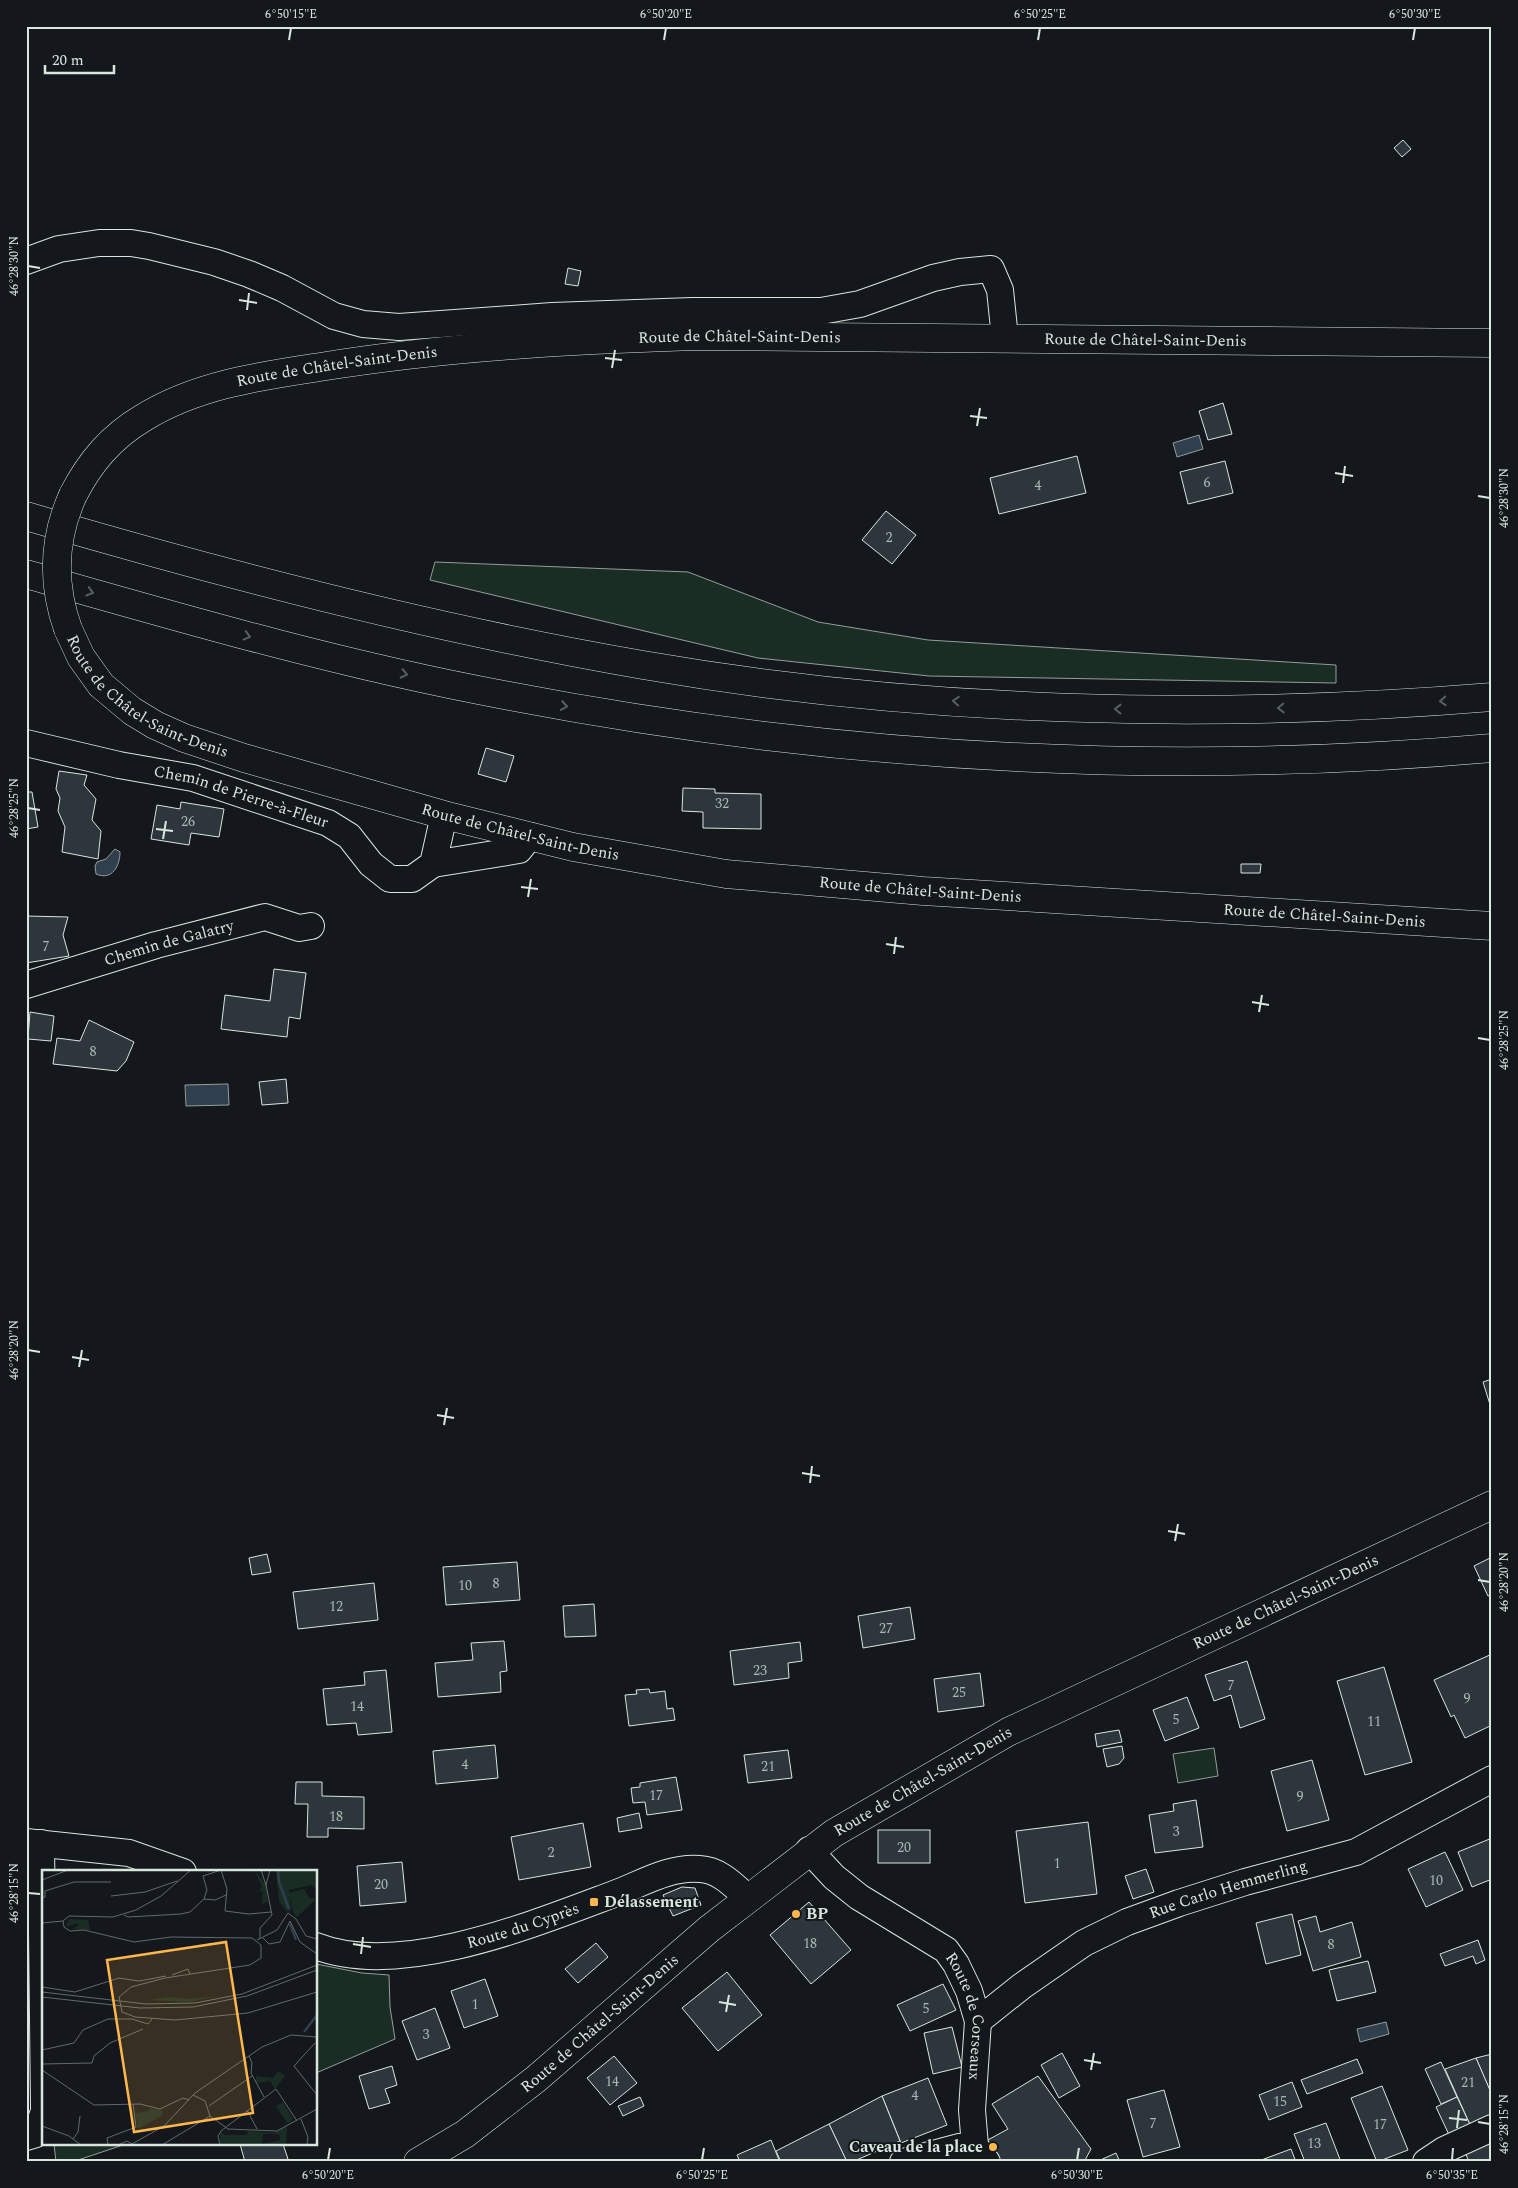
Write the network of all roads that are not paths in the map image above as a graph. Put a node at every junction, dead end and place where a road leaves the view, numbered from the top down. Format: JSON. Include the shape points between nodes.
{"nodes":[{"id":1,"x":26,"y":261,"type":"edge"},
{"id":2,"x":1005,"y":338,"type":"junction"},
{"id":3,"x":1492,"y":343,"type":"edge"},
{"id":4,"x":26,"y":516,"type":"edge"},
{"id":5,"x":26,"y":574,"type":"edge"},
{"id":6,"x":1492,"y":697,"type":"edge"},
{"id":7,"x":26,"y":743,"type":"edge"},
{"id":8,"x":1492,"y":748,"type":"edge"},
{"id":9,"x":444,"y":815,"type":"junction"},
{"id":10,"x":530,"y":836,"type":"junction"},
{"id":11,"x":433,"y":864,"type":"junction"},
{"id":12,"x":311,"y":926,"type":"dead end"},
{"id":13,"x":1492,"y":926,"type":"edge"},
{"id":14,"x":26,"y":985,"type":"edge"},
{"id":15,"x":1492,"y":1505,"type":"edge"},
{"id":16,"x":1492,"y":1779,"type":"edge"},
{"id":17,"x":34,"y":1843,"type":"edge"},
{"id":18,"x":808,"y":1850,"type":"junction"},
{"id":19,"x":177,"y":1870,"type":"edge"},
{"id":20,"x":748,"y":1898,"type":"junction"},
{"id":21,"x":318,"y":1946,"type":"edge"},
{"id":22,"x":978,"y":2020,"type":"junction"},
{"id":23,"x":42,"y":2053,"type":"edge"},
{"id":24,"x":42,"y":2117,"type":"edge"},
{"id":25,"x":1492,"y":2128,"type":"edge"},
{"id":26,"x":26,"y":2137,"type":"edge"},
{"id":27,"x":981,"y":2154,"type":"edge"},
{"id":28,"x":1457,"y":2154,"type":"edge"},
{"id":29,"x":418,"y":2162,"type":"edge"},
{"id":30,"x":903,"y":2162,"type":"edge"},
{"id":31,"x":1426,"y":2162,"type":"edge"}],
"edges":[{"from":1,"to":2,"type":"street","via":[[58,249],[99,242],[149,246],[249,274],[351,322],[399,327],[552,316],[820,311],[860,304],[933,278],[991,269],[1000,290]]},
{"from":2,"to":3,"type":"main road","name":"Route de Châtel-Saint-Denis"},
{"from":2,"to":9,"type":"main road","name":"Route de Châtel-Saint-Denis","bridge":true,"via":[[694,336],[420,352],[272,374],[192,395],[143,417],[107,444],[73,495],[63,521],[57,554],[58,594],[68,630],[81,657],[101,686],[132,711],[184,738]]},
{"from":6,"to":4,"type":"main road","one_way":true,"via":[[1322,708],[1144,710],[954,701],[768,683],[636,664],[410,619],[178,560]]},
{"from":5,"to":8,"type":"main road","one_way":true,"via":[[314,654],[502,695],[709,730],[888,750],[1104,761],[1293,760]]},
{"from":7,"to":11,"type":"street","name":"Chemin de Pierre-à-Fleur","via":[[193,778],[328,823],[349,836],[371,864],[390,879],[412,879]]},
{"from":9,"to":10,"type":"main road","name":"Route de Châtel-Saint-Denis"},
{"from":9,"to":11,"type":"street"},
{"from":10,"to":11,"type":"street","name":"Chemin de Pierre-à-Fleur","via":[[519,850]]},
{"from":10,"to":13,"type":"main road","name":"Route de Châtel-Saint-Denis","via":[[573,847],[726,874],[923,890]]},
{"from":12,"to":14,"type":"street","name":"Chemin de Galatry","via":[[299,928],[265,917],[156,945]]},
{"from":15,"to":18,"type":"main road","name":"Route de Châtel-Saint-Denis","via":[[1008,1732]]},
{"from":16,"to":22,"type":"street","name":"Rue Carlo Hemmerling","via":[[1356,1852],[1245,1882],[1127,1922],[1084,1943]]},
{"from":17,"to":19,"type":"street","via":[[129,1853]]},
{"from":17,"to":23,"type":"street"},
{"from":18,"to":20,"type":"main road","name":"Route de Châtel-Saint-Denis"},
{"from":18,"to":22,"type":"street","name":"Route de Corseaux","via":[[834,1877],[860,1897],[946,1950],[969,1991]]},
{"from":20,"to":21,"type":"street","name":"Route du Cyprès","via":[[716,1873],[676,1869],[544,1921],[468,1943],[369,1958]]},
{"from":20,"to":29,"type":"main road","name":"Route de Châtel-Saint-Denis","via":[[536,2079],[466,2134]]},
{"from":22,"to":27,"type":"street","name":"Route de Corseaux","via":[[972,2110]]},
{"from":24,"to":26,"type":"street","via":[[36,2134]]},
{"from":25,"to":28,"type":"street"},
{"from":27,"to":30,"type":"street","via":[[959,2147]]},
{"from":28,"to":31,"type":"street"}]}
